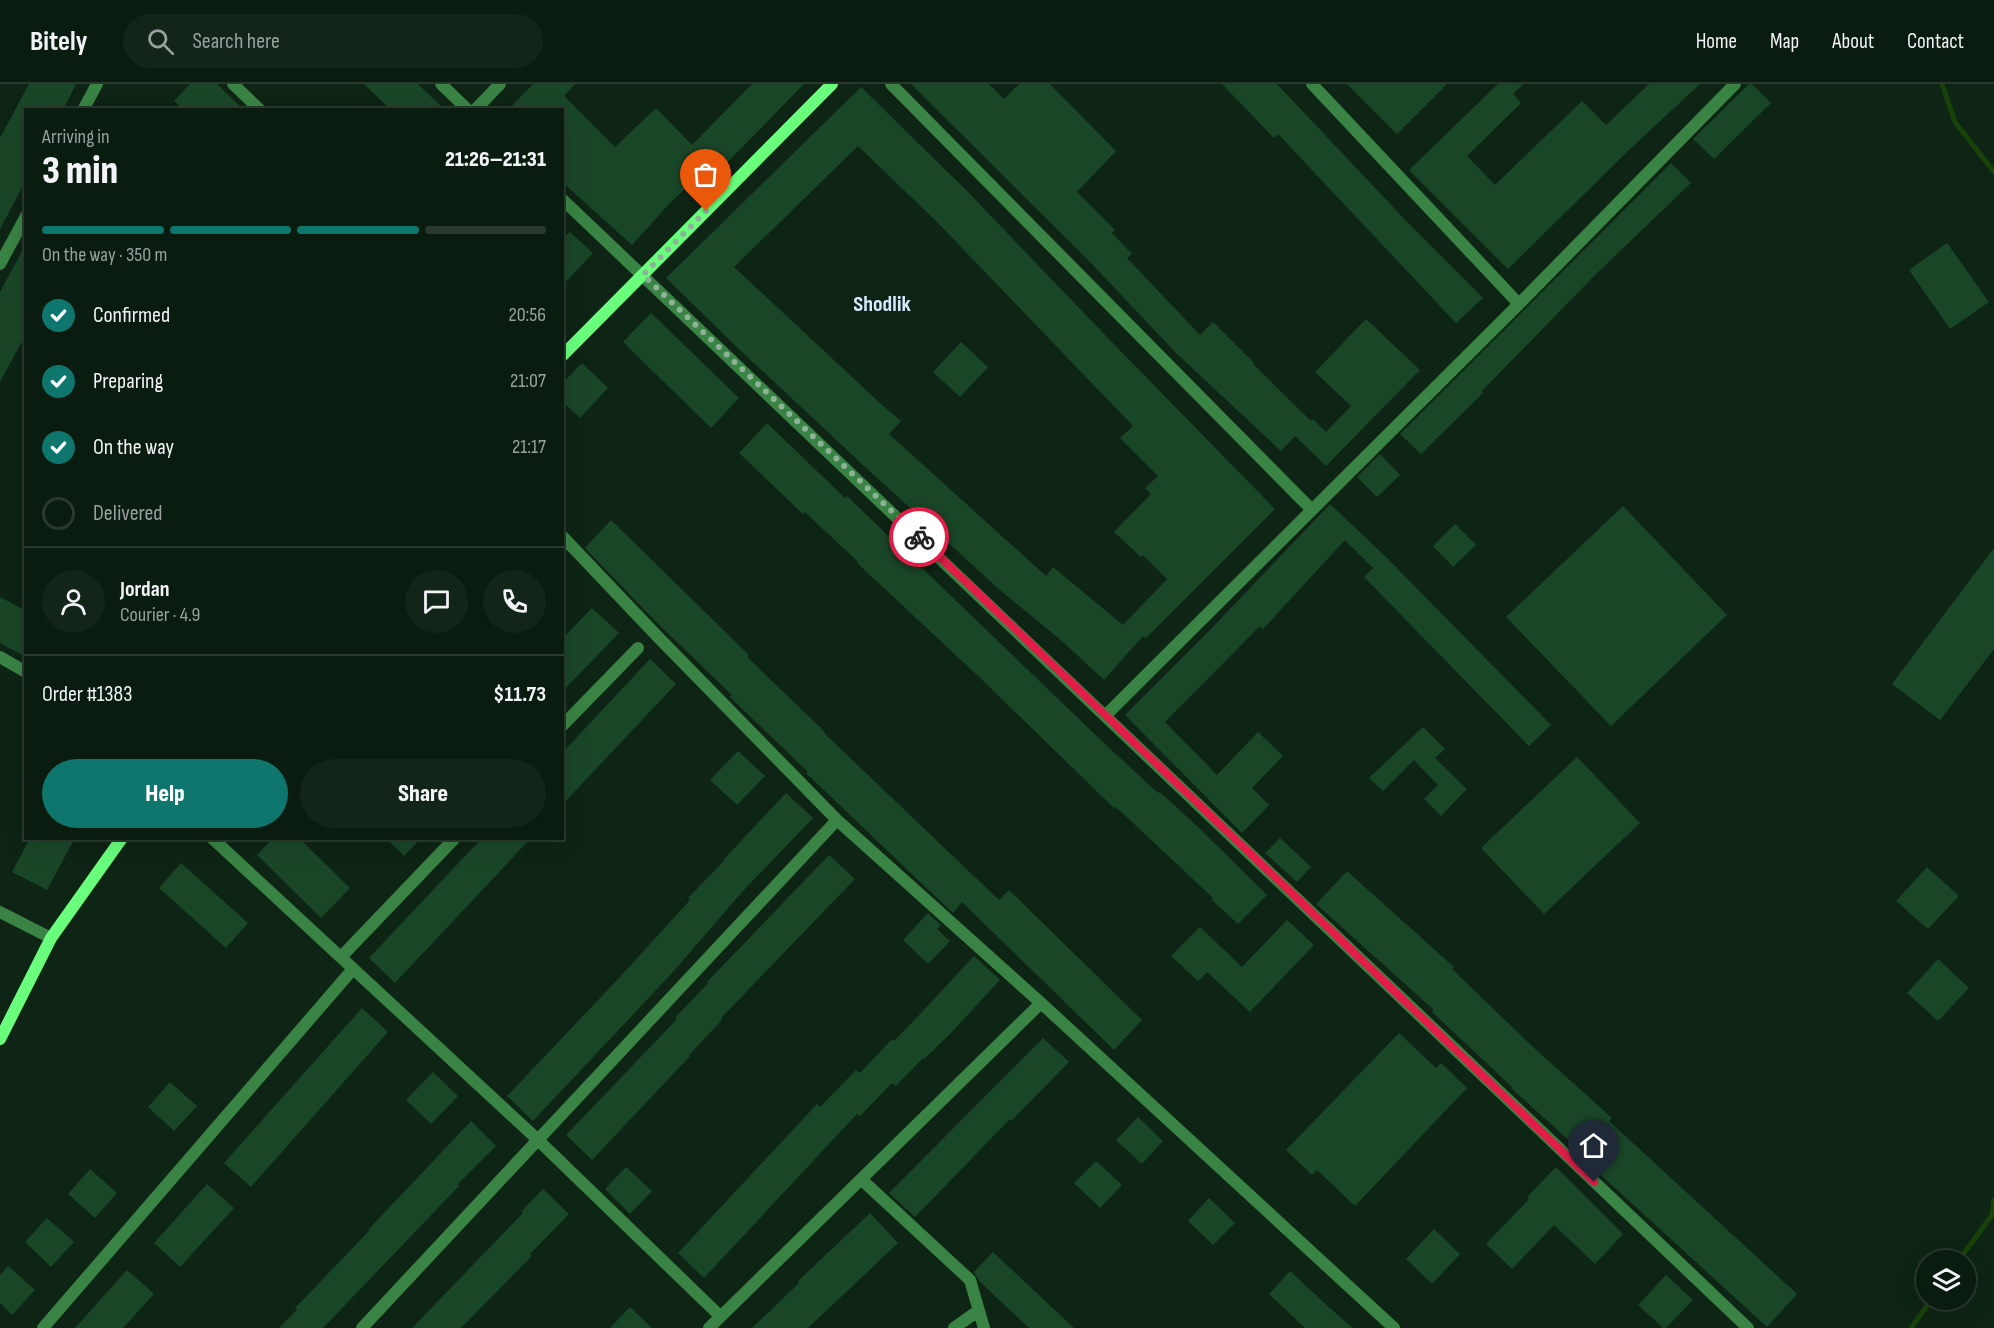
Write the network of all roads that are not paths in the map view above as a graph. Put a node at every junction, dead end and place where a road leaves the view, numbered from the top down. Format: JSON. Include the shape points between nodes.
{"nodes":[{"id":1,"x":97,"y":84,"type":"edge"},
{"id":2,"x":233,"y":84,"type":"edge"},
{"id":3,"x":441,"y":84,"type":"edge"},
{"id":4,"x":500,"y":84,"type":"edge"},
{"id":5,"x":832,"y":84,"type":"edge"},
{"id":6,"x":891,"y":84,"type":"edge"},
{"id":7,"x":1312,"y":84,"type":"edge"},
{"id":8,"x":1735,"y":84,"type":"edge"},
{"id":9,"x":84,"y":108,"type":"edge"},
{"id":10,"x":258,"y":108,"type":"edge"},
{"id":11,"x":466,"y":108,"type":"edge"},
{"id":12,"x":477,"y":108,"type":"edge"},
{"id":13,"x":564,"y":201,"type":"edge"},
{"id":14,"x":24,"y":220,"type":"edge"},
{"id":15,"x":0,"y":264,"type":"edge"},
{"id":16,"x":643,"y":275,"type":"junction"},
{"id":17,"x":1519,"y":304,"type":"junction"},
{"id":18,"x":564,"y":354,"type":"edge"},
{"id":19,"x":1312,"y":510,"type":"junction"},
{"id":20,"x":564,"y":539,"type":"edge"},
{"id":21,"x":638,"y":648,"type":"dead end"},
{"id":22,"x":0,"y":657,"type":"edge"},
{"id":23,"x":24,"y":671,"type":"edge"},
{"id":24,"x":1106,"y":716,"type":"junction"},
{"id":25,"x":564,"y":724,"type":"edge"},
{"id":26,"x":837,"y":820,"type":"junction"},
{"id":27,"x":121,"y":840,"type":"edge"},
{"id":28,"x":214,"y":840,"type":"edge"},
{"id":29,"x":453,"y":840,"type":"edge"},
{"id":30,"x":0,"y":912,"type":"edge"},
{"id":31,"x":51,"y":938,"type":"junction"},
{"id":32,"x":341,"y":957,"type":"junction"},
{"id":33,"x":353,"y":969,"type":"junction"},
{"id":34,"x":1041,"y":1003,"type":"junction"},
{"id":35,"x":0,"y":1039,"type":"edge"},
{"id":36,"x":537,"y":1139,"type":"junction"},
{"id":37,"x":862,"y":1180,"type":"junction"},
{"id":38,"x":978,"y":1311,"type":"junction"},
{"id":39,"x":720,"y":1316,"type":"junction"},
{"id":40,"x":43,"y":1328,"type":"edge"},
{"id":41,"x":362,"y":1328,"type":"edge"},
{"id":42,"x":709,"y":1328,"type":"edge"},
{"id":43,"x":954,"y":1328,"type":"edge"},
{"id":44,"x":984,"y":1328,"type":"edge"},
{"id":45,"x":1394,"y":1328,"type":"edge"},
{"id":46,"x":1748,"y":1328,"type":"edge"}],
"edges":[{"from":1,"to":9,"type":"street"},
{"from":2,"to":10,"type":"street"},
{"from":3,"to":11,"type":"street"},
{"from":4,"to":12,"type":"street"},
{"from":5,"to":16,"type":"main road"},
{"from":6,"to":19,"type":"street"},
{"from":7,"to":17,"type":"street"},
{"from":8,"to":17,"type":"street"},
{"from":13,"to":16,"type":"street"},
{"from":14,"to":15,"type":"street"},
{"from":16,"to":18,"type":"main road"},
{"from":16,"to":24,"type":"street"},
{"from":17,"to":19,"type":"street"},
{"from":19,"to":24,"type":"street"},
{"from":20,"to":26,"type":"street"},
{"from":21,"to":25,"type":"street"},
{"from":22,"to":23,"type":"street"},
{"from":24,"to":46,"type":"street"},
{"from":26,"to":34,"type":"street"},
{"from":26,"to":36,"type":"street"},
{"from":27,"to":31,"type":"main road"},
{"from":28,"to":32,"type":"street"},
{"from":29,"to":32,"type":"street"},
{"from":30,"to":31,"type":"street"},
{"from":31,"to":35,"type":"main road"},
{"from":32,"to":33,"type":"street"},
{"from":33,"to":36,"type":"street"},
{"from":33,"to":40,"type":"street"},
{"from":34,"to":37,"type":"street"},
{"from":34,"to":45,"type":"street"},
{"from":36,"to":39,"type":"street"},
{"from":36,"to":41,"type":"street"},
{"from":37,"to":38,"type":"street","via":[[969,1280]]},
{"from":37,"to":39,"type":"street"},
{"from":38,"to":43,"type":"street"},
{"from":38,"to":44,"type":"street"},
{"from":39,"to":42,"type":"street"}]}
